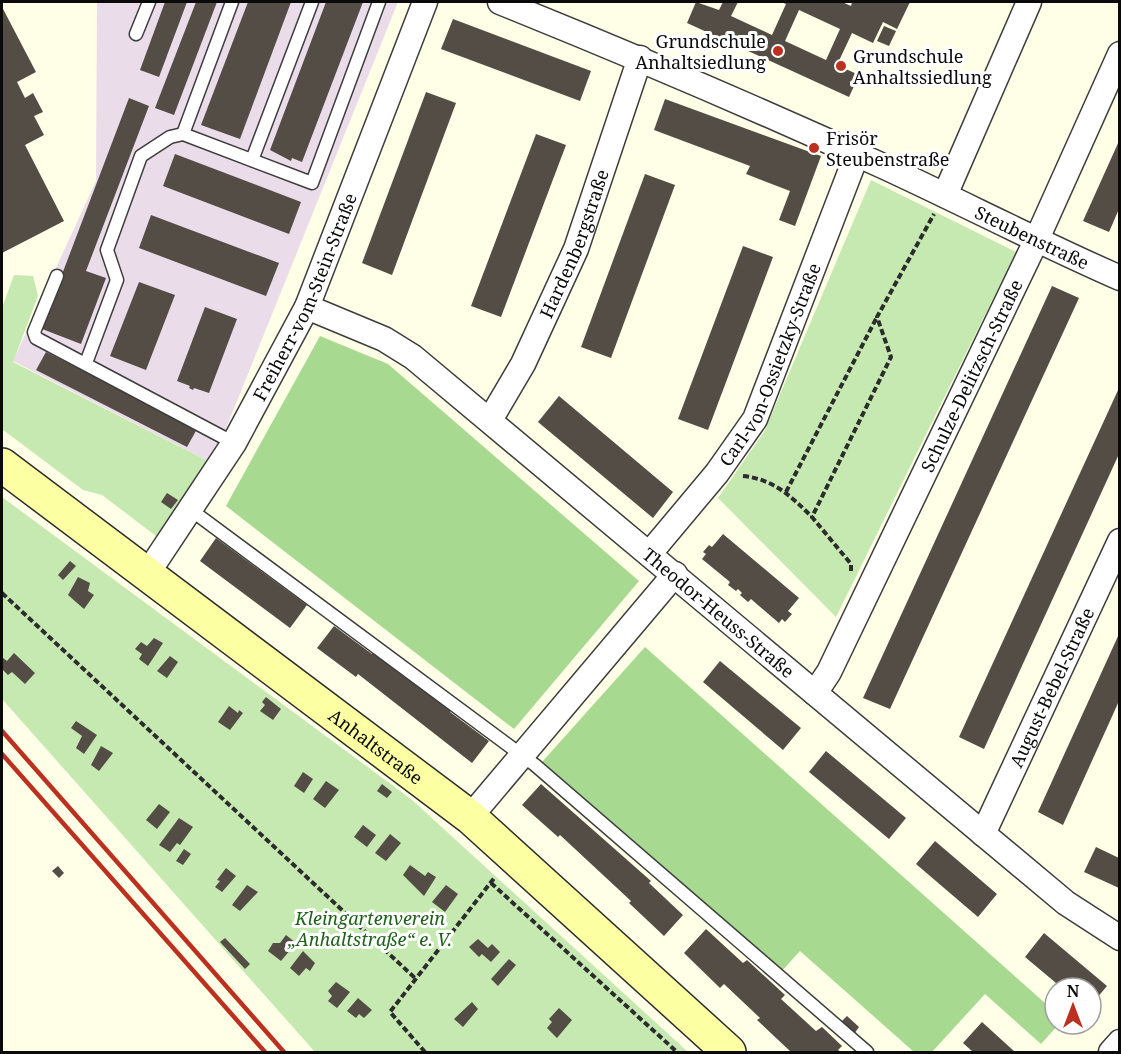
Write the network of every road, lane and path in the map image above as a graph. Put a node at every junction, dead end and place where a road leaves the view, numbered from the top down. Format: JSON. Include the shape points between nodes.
{"nodes":[{"id":1,"x":149,"y":2,"type":"edge"},
{"id":2,"x":232,"y":2,"type":"edge"},
{"id":3,"x":312,"y":2,"type":"edge"},
{"id":4,"x":379,"y":2,"type":"edge"},
{"id":5,"x":425,"y":2,"type":"edge"},
{"id":6,"x":500,"y":2,"type":"edge"},
{"id":7,"x":1029,"y":2,"type":"edge"},
{"id":8,"x":136,"y":34,"type":"dead end"},
{"id":9,"x":1119,"y":54,"type":"edge"},
{"id":10,"x":640,"y":58,"type":"junction"},
{"id":11,"x":183,"y":134,"type":"junction"},
{"id":12,"x":857,"y":154,"type":"junction"},
{"id":13,"x":252,"y":160,"type":"junction"},
{"id":14,"x":945,"y":195,"type":"junction"},
{"id":15,"x":1036,"y":241,"type":"junction"},
{"id":16,"x":57,"y":276,"type":"dead end"},
{"id":17,"x":1119,"y":278,"type":"edge"},
{"id":18,"x":307,"y":307,"type":"junction"},
{"id":19,"x":877,"y":317,"type":"junction"},
{"id":20,"x":86,"y":363,"type":"junction"},
{"id":21,"x":490,"y":420,"type":"junction"},
{"id":22,"x":234,"y":443,"type":"junction"},
{"id":23,"x":2,"y":465,"type":"edge"},
{"id":24,"x":717,"y":473,"type":"junction"},
{"id":25,"x":786,"y":492,"type":"junction"},
{"id":26,"x":191,"y":510,"type":"junction"},
{"id":27,"x":812,"y":517,"type":"junction"},
{"id":28,"x":1119,"y":541,"type":"edge"},
{"id":29,"x":650,"y":553,"type":"junction"},
{"id":30,"x":147,"y":574,"type":"junction"},
{"id":31,"x":675,"y":574,"type":"junction"},
{"id":32,"x":851,"y":575,"type":"dead end"},
{"id":33,"x":2,"y":593,"type":"edge"},
{"id":34,"x":815,"y":693,"type":"junction"},
{"id":35,"x":523,"y":756,"type":"junction"},
{"id":36,"x":470,"y":817,"type":"junction"},
{"id":37,"x":983,"y":834,"type":"junction"},
{"id":38,"x":513,"y":855,"type":"junction"},
{"id":39,"x":491,"y":883,"type":"junction"},
{"id":40,"x":1119,"y":938,"type":"edge"},
{"id":41,"x":416,"y":979,"type":"junction"},
{"id":42,"x":1119,"y":1042,"type":"edge"},
{"id":43,"x":425,"y":1053,"type":"edge"},
{"id":44,"x":677,"y":1053,"type":"edge"},
{"id":45,"x":729,"y":1053,"type":"edge"},
{"id":46,"x":867,"y":1053,"type":"edge"},
{"id":47,"x":1111,"y":1053,"type":"edge"}],
"edges":[{"from":1,"to":8,"type":"lane"},
{"from":2,"to":11,"type":"lane"},
{"from":3,"to":13,"type":"lane"},
{"from":4,"to":13,"type":"lane","via":[[312,183]]},
{"from":5,"to":18,"type":"street","name":"Freiherr-vom-Stein-Straße"},
{"from":6,"to":10,"type":"street","name":"Steubenstraße"},
{"from":7,"to":14,"type":"street"},
{"from":9,"to":15,"type":"street","name":"Schulze-Delitzsch-Straße"},
{"from":10,"to":12,"type":"street","name":"Steubenstraße"},
{"from":10,"to":21,"type":"street","name":"Hardenbergstraße","via":[[576,249],[524,364]]},
{"from":11,"to":13,"type":"lane"},
{"from":11,"to":20,"type":"lane","via":[[170,137],[141,156],[107,250],[117,280]]},
{"from":12,"to":14,"type":"street","name":"Steubenstraße"},
{"from":12,"to":24,"type":"street","name":"Carl-von-Ossietzky-Straße","via":[[755,419]]},
{"from":14,"to":15,"type":"street","name":"Steubenstraße"},
{"from":14,"to":19,"type":"path"},
{"from":15,"to":17,"type":"street","name":"Steubenstraße"},
{"from":15,"to":34,"type":"street","name":"Schulze-Delitzsch-Straße","via":[[829,672]]},
{"from":16,"to":20,"type":"lane","via":[[34,332],[36,338]]},
{"from":18,"to":21,"type":"street","name":"Theodor-Heuss-Straße","via":[[384,339],[413,357]]},
{"from":18,"to":22,"type":"street","name":"Freiherr-vom-Stein-Straße"},
{"from":19,"to":25,"type":"path"},
{"from":19,"to":27,"type":"path","via":[[891,357]]},
{"from":20,"to":22,"type":"lane"},
{"from":21,"to":29,"type":"street","name":"Theodor-Heuss-Straße"},
{"from":22,"to":26,"type":"street","name":"Freiherr-vom-Stein-Straße"},
{"from":23,"to":30,"type":"street","name":"Anhaltstraße"},
{"from":24,"to":25,"type":"path","via":[[761,478]]},
{"from":24,"to":29,"type":"street","name":"Carl-von-Ossietzky-Straße"},
{"from":25,"to":27,"type":"path"},
{"from":26,"to":30,"type":"street","name":"Freiherr-vom-Stein-Straße"},
{"from":26,"to":35,"type":"lane"},
{"from":27,"to":32,"type":"path","via":[[851,564]]},
{"from":28,"to":37,"type":"street","name":"August-Bebel-Straße"},
{"from":29,"to":31,"type":"street","name":"Theodor-Heuss-Straße"},
{"from":30,"to":36,"type":"street","name":"Anhaltstraße"},
{"from":31,"to":34,"type":"street","name":"Theodor-Heuss-Straße"},
{"from":31,"to":35,"type":"street"},
{"from":33,"to":41,"type":"path"},
{"from":34,"to":37,"type":"street","name":"Theodor-Heuss-Straße"},
{"from":35,"to":36,"type":"street"},
{"from":35,"to":46,"type":"lane"},
{"from":36,"to":38,"type":"street","name":"Anhaltstraße"},
{"from":37,"to":40,"type":"street","name":"Theodor-Heuss-Straße","via":[[1066,903]]},
{"from":38,"to":39,"type":"path"},
{"from":38,"to":45,"type":"street","name":"Anhaltstraße"},
{"from":39,"to":41,"type":"path"},
{"from":39,"to":44,"type":"path"},
{"from":41,"to":43,"type":"path","via":[[390,1012]]},
{"from":42,"to":47,"type":"street"}]}
